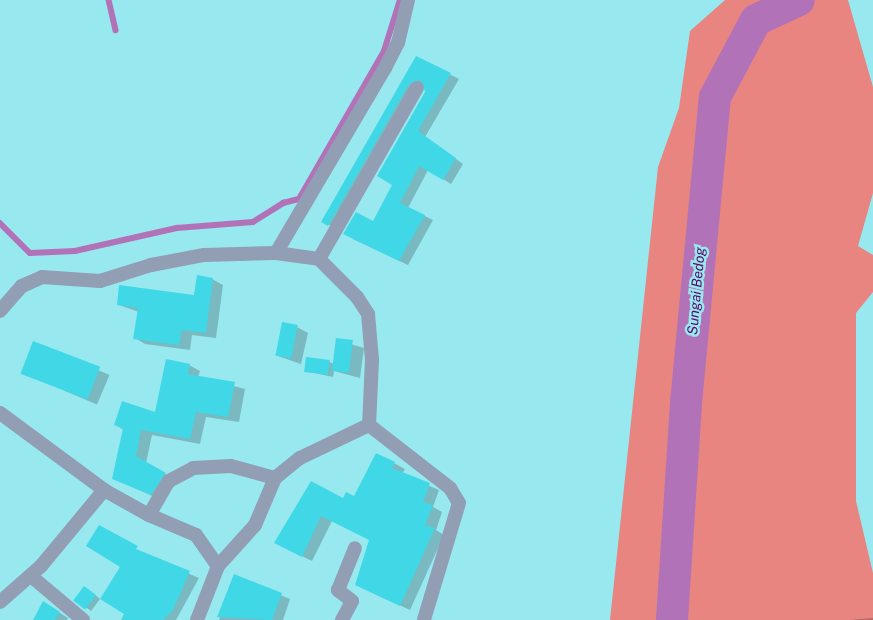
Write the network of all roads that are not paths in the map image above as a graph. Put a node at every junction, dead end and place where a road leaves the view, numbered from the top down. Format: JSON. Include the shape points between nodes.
{"nodes":[{"id":1,"x":408,"y":0,"type":"edge"},
{"id":2,"x":417,"y":88,"type":"dead end"},
{"id":3,"x":276,"y":253,"type":"junction"},
{"id":4,"x":319,"y":259,"type":"junction"},
{"id":5,"x":0,"y":311,"type":"edge"},
{"id":6,"x":0,"y":413,"type":"edge"},
{"id":7,"x":369,"y":425,"type":"junction"},
{"id":8,"x":275,"y":478,"type":"junction"},
{"id":9,"x":104,"y":490,"type":"junction"},
{"id":10,"x":149,"y":516,"type":"junction"},
{"id":11,"x":355,"y":548,"type":"dead end"},
{"id":12,"x":218,"y":566,"type":"junction"},
{"id":13,"x":31,"y":576,"type":"junction"},
{"id":14,"x":0,"y":602,"type":"edge"},
{"id":15,"x":83,"y":620,"type":"edge"},
{"id":16,"x":198,"y":620,"type":"edge"},
{"id":17,"x":342,"y":620,"type":"edge"},
{"id":18,"x":424,"y":620,"type":"edge"}],
"edges":[{"from":1,"to":3,"type":"street","via":[[398,43],[385,68]]},
{"from":2,"to":4,"type":"street"},
{"from":3,"to":4,"type":"street"},
{"from":3,"to":5,"type":"street","via":[[204,255],[150,264],[100,281],[42,277],[22,286]]},
{"from":4,"to":7,"type":"street","via":[[357,297],[368,314],[372,360]]},
{"from":6,"to":9,"type":"street"},
{"from":7,"to":8,"type":"street","via":[[300,458]]},
{"from":7,"to":18,"type":"street","via":[[450,488],[458,503]]},
{"from":8,"to":10,"type":"street","via":[[231,466],[193,468],[169,481]]},
{"from":8,"to":12,"type":"street","via":[[255,524]]},
{"from":9,"to":10,"type":"street"},
{"from":9,"to":13,"type":"street"},
{"from":10,"to":12,"type":"street","via":[[196,535]]},
{"from":11,"to":17,"type":"street","via":[[338,590],[352,601]]},
{"from":12,"to":16,"type":"street"},
{"from":13,"to":14,"type":"street"},
{"from":13,"to":15,"type":"street"}]}
